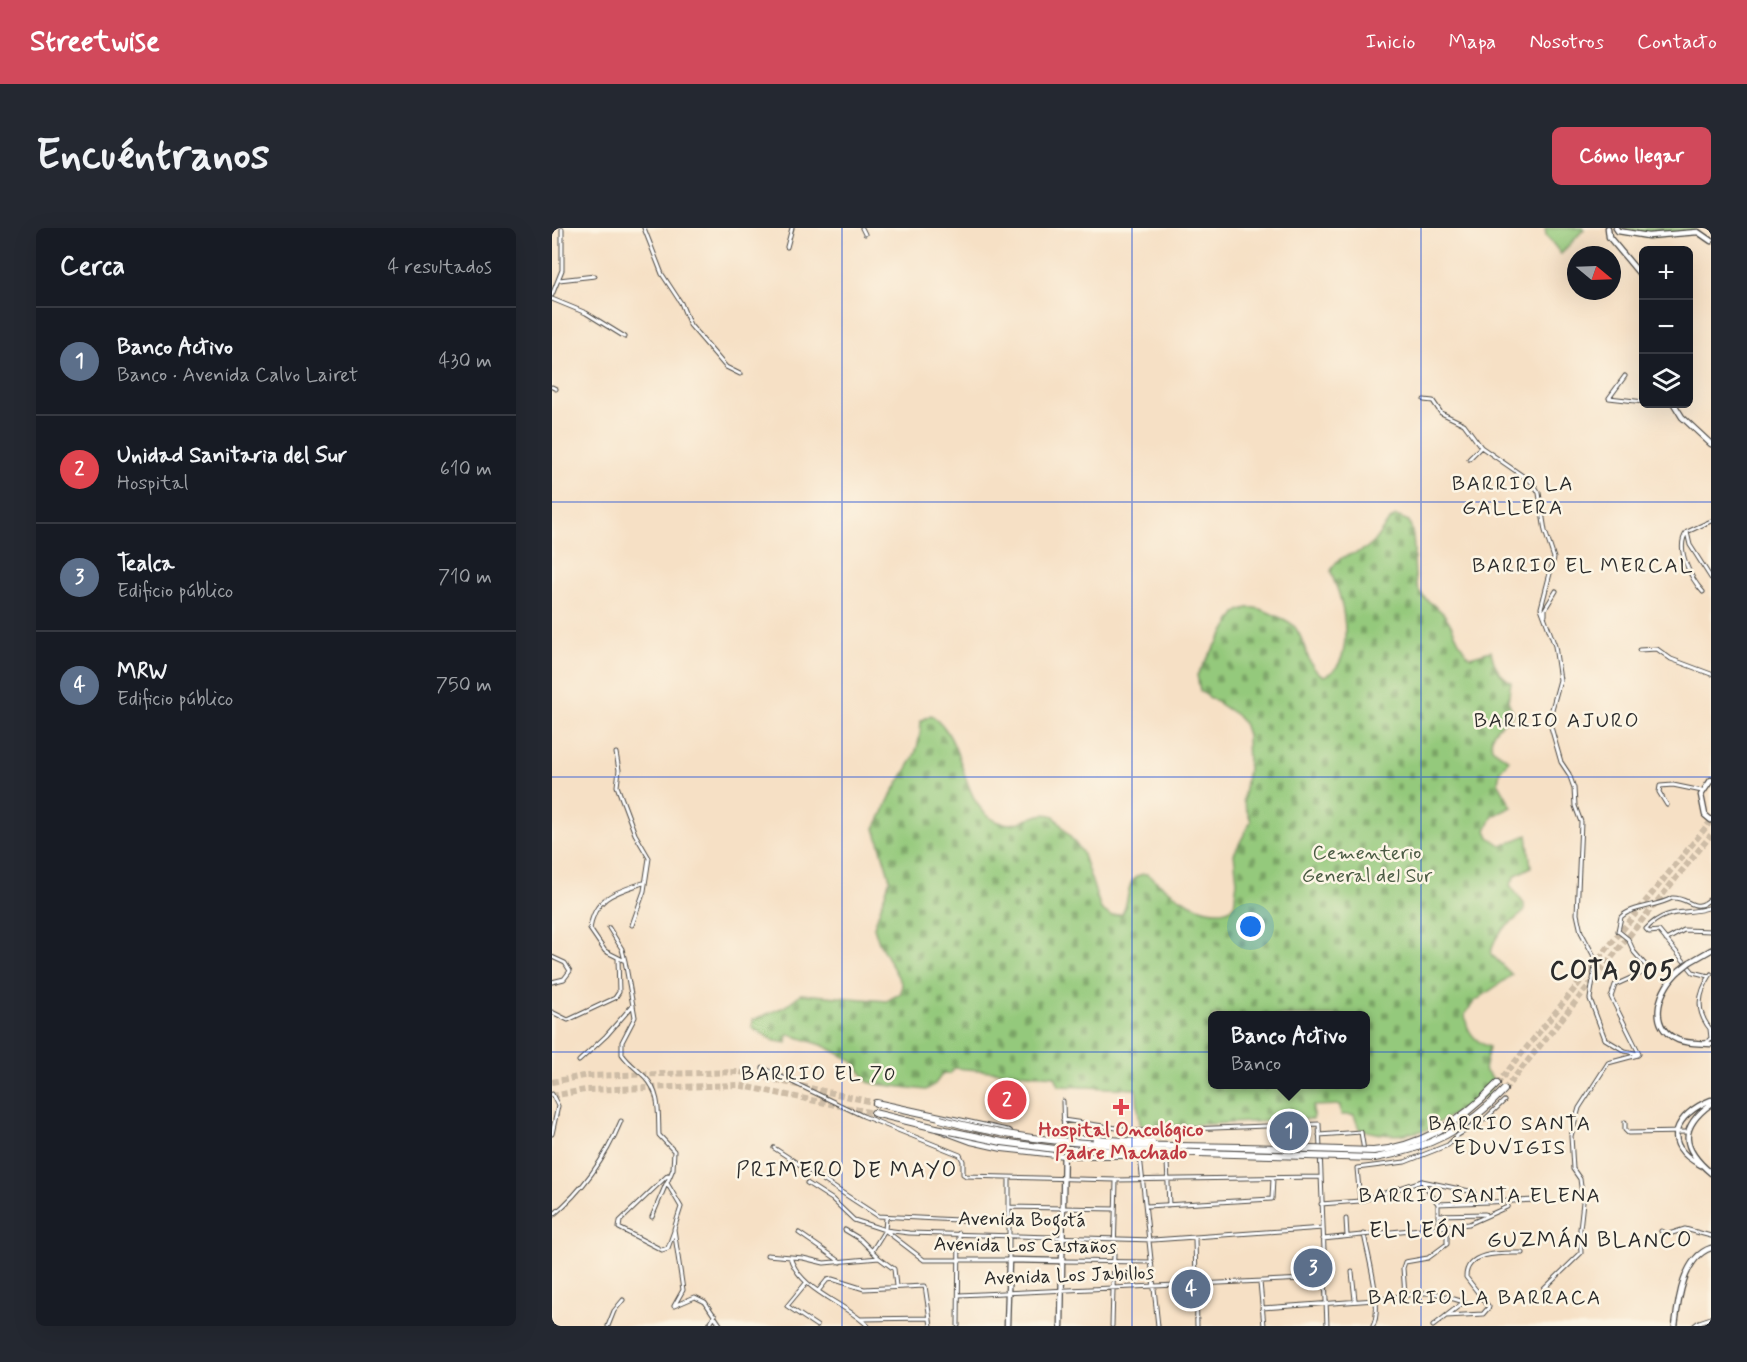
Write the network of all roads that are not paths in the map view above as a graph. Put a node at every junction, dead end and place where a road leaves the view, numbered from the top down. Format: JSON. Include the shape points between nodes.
{"nodes":[{"id":1,"x":644,"y":228,"type":"edge"},
{"id":2,"x":792,"y":228,"type":"edge"},
{"id":3,"x":862,"y":228,"type":"edge"},
{"id":4,"x":1608,"y":228,"type":"edge"},
{"id":5,"x":1616,"y":228,"type":"edge"},
{"id":6,"x":562,"y":229,"type":"edge"},
{"id":7,"x":865,"y":234,"type":"dead end"},
{"id":8,"x":1711,"y":242,"type":"edge"},
{"id":9,"x":787,"y":247,"type":"dead end"},
{"id":10,"x":1639,"y":273,"type":"edge"},
{"id":11,"x":595,"y":276,"type":"dead end"},
{"id":12,"x":560,"y":280,"type":"junction"},
{"id":13,"x":552,"y":295,"type":"edge"},
{"id":14,"x":552,"y":299,"type":"edge"},
{"id":15,"x":625,"y":337,"type":"dead end"},
{"id":16,"x":740,"y":374,"type":"dead end"},
{"id":17,"x":1625,"y":376,"type":"dead end"},
{"id":18,"x":1424,"y":400,"type":"dead end"},
{"id":19,"x":1639,"y":401,"type":"edge"},
{"id":20,"x":1676,"y":408,"type":"edge"},
{"id":21,"x":1711,"y":444,"type":"edge"},
{"id":22,"x":1481,"y":447,"type":"junction"},
{"id":23,"x":1469,"y":459,"type":"dead end"},
{"id":24,"x":1711,"y":521,"type":"edge"},
{"id":25,"x":1687,"y":532,"type":"junction"},
{"id":26,"x":1711,"y":578,"type":"edge"},
{"id":27,"x":1556,"y":591,"type":"dead end"},
{"id":28,"x":1703,"y":592,"type":"dead end"},
{"id":29,"x":1547,"y":626,"type":"junction"},
{"id":30,"x":1639,"y":650,"type":"dead end"},
{"id":31,"x":1711,"y":674,"type":"edge"},
{"id":32,"x":616,"y":753,"type":"dead end"},
{"id":33,"x":1711,"y":780,"type":"edge"},
{"id":34,"x":1702,"y":791,"type":"junction"},
{"id":35,"x":1667,"y":805,"type":"dead end"},
{"id":36,"x":1711,"y":820,"type":"edge"},
{"id":37,"x":643,"y":883,"type":"junction"},
{"id":38,"x":1711,"y":898,"type":"edge"},
{"id":39,"x":1711,"y":907,"type":"edge"},
{"id":40,"x":632,"y":925,"type":"dead end"},
{"id":41,"x":609,"y":928,"type":"dead end"},
{"id":42,"x":1711,"y":931,"type":"edge"},
{"id":43,"x":1666,"y":940,"type":"junction"},
{"id":44,"x":1711,"y":950,"type":"edge"},
{"id":45,"x":552,"y":957,"type":"edge"},
{"id":46,"x":618,"y":958,"type":"junction"},
{"id":47,"x":625,"y":961,"type":"junction"},
{"id":48,"x":1710,"y":976,"type":"edge"},
{"id":49,"x":552,"y":982,"type":"edge"},
{"id":50,"x":633,"y":1005,"type":"junction"},
{"id":51,"x":552,"y":1012,"type":"edge"},
{"id":52,"x":1711,"y":1029,"type":"edge"},
{"id":53,"x":1708,"y":1043,"type":"edge"},
{"id":54,"x":1639,"y":1054,"type":"junction"},
{"id":55,"x":579,"y":1061,"type":"dead end"},
{"id":56,"x":763,"y":1068,"type":"dead end"},
{"id":57,"x":1497,"y":1084,"type":"tunnel mouth"},
{"id":58,"x":1504,"y":1090,"type":"tunnel mouth"},
{"id":59,"x":552,"y":1094,"type":"edge"},
{"id":60,"x":1063,"y":1101,"type":"dead end"},
{"id":61,"x":1504,"y":1101,"type":"dead end"},
{"id":62,"x":876,"y":1102,"type":"tunnel mouth"},
{"id":63,"x":1711,"y":1102,"type":"edge"},
{"id":64,"x":874,"y":1113,"type":"tunnel mouth"},
{"id":65,"x":940,"y":1119,"type":"junction"},
{"id":66,"x":1063,"y":1120,"type":"junction"},
{"id":67,"x":621,"y":1121,"type":"dead end"},
{"id":68,"x":1625,"y":1122,"type":"dead end"},
{"id":69,"x":554,"y":1123,"type":"edge"},
{"id":70,"x":936,"y":1128,"type":"junction"},
{"id":71,"x":1137,"y":1131,"type":"junction"},
{"id":72,"x":1677,"y":1132,"type":"junction"},
{"id":73,"x":1687,"y":1132,"type":"junction"},
{"id":74,"x":552,"y":1134,"type":"edge"},
{"id":75,"x":1319,"y":1135,"type":"junction"},
{"id":76,"x":1064,"y":1139,"type":"junction"},
{"id":77,"x":1177,"y":1146,"type":"junction"},
{"id":78,"x":774,"y":1148,"type":"dead end"},
{"id":79,"x":1161,"y":1152,"type":"junction"},
{"id":80,"x":1064,"y":1155,"type":"junction"},
{"id":81,"x":1374,"y":1155,"type":"junction"},
{"id":82,"x":1167,"y":1162,"type":"dead end"},
{"id":83,"x":1701,"y":1165,"type":"junction"},
{"id":84,"x":1364,"y":1168,"type":"junction"},
{"id":85,"x":1711,"y":1173,"type":"edge"},
{"id":86,"x":670,"y":1174,"type":"junction"},
{"id":87,"x":1009,"y":1177,"type":"junction"},
{"id":88,"x":1321,"y":1177,"type":"junction"},
{"id":89,"x":1063,"y":1178,"type":"junction"},
{"id":90,"x":1273,"y":1178,"type":"junction"},
{"id":91,"x":1142,"y":1179,"type":"junction"},
{"id":92,"x":1168,"y":1179,"type":"junction"},
{"id":93,"x":1116,"y":1180,"type":"junction"},
{"id":94,"x":1422,"y":1181,"type":"junction"},
{"id":95,"x":667,"y":1183,"type":"junction"},
{"id":96,"x":807,"y":1184,"type":"dead end"},
{"id":97,"x":1474,"y":1191,"type":"dead end"},
{"id":98,"x":1538,"y":1200,"type":"dead end"},
{"id":99,"x":1360,"y":1201,"type":"junction"},
{"id":100,"x":1509,"y":1202,"type":"junction"},
{"id":101,"x":1321,"y":1204,"type":"junction"},
{"id":102,"x":1438,"y":1204,"type":"junction"},
{"id":103,"x":1169,"y":1205,"type":"junction"},
{"id":104,"x":1146,"y":1206,"type":"junction"},
{"id":105,"x":1009,"y":1207,"type":"junction"},
{"id":106,"x":1062,"y":1208,"type":"junction"},
{"id":107,"x":1115,"y":1209,"type":"junction"},
{"id":108,"x":1487,"y":1214,"type":"junction"},
{"id":109,"x":1438,"y":1215,"type":"junction"},
{"id":110,"x":552,"y":1216,"type":"edge"},
{"id":111,"x":652,"y":1217,"type":"dead end"},
{"id":112,"x":886,"y":1218,"type":"junction"},
{"id":113,"x":1346,"y":1219,"type":"dead end"},
{"id":114,"x":978,"y":1221,"type":"dead end"},
{"id":115,"x":1447,"y":1226,"type":"junction"},
{"id":116,"x":1323,"y":1228,"type":"junction"},
{"id":117,"x":1438,"y":1228,"type":"junction"},
{"id":118,"x":845,"y":1230,"type":"dead end"},
{"id":119,"x":885,"y":1230,"type":"junction"},
{"id":120,"x":674,"y":1231,"type":"junction"},
{"id":121,"x":1661,"y":1231,"type":"dead end"},
{"id":122,"x":799,"y":1233,"type":"dead end"},
{"id":123,"x":959,"y":1233,"type":"junction"},
{"id":124,"x":1364,"y":1234,"type":"junction"},
{"id":125,"x":1009,"y":1235,"type":"junction"},
{"id":126,"x":1061,"y":1236,"type":"junction"},
{"id":127,"x":1347,"y":1236,"type":"junction"},
{"id":128,"x":1711,"y":1236,"type":"edge"},
{"id":129,"x":1115,"y":1237,"type":"junction"},
{"id":130,"x":1195,"y":1237,"type":"junction"},
{"id":131,"x":1149,"y":1239,"type":"junction"},
{"id":132,"x":1323,"y":1239,"type":"junction"},
{"id":133,"x":1711,"y":1248,"type":"edge"},
{"id":134,"x":872,"y":1251,"type":"junction"},
{"id":135,"x":1523,"y":1253,"type":"dead end"},
{"id":136,"x":767,"y":1255,"type":"dead end"},
{"id":137,"x":790,"y":1257,"type":"junction"},
{"id":138,"x":879,"y":1258,"type":"junction"},
{"id":139,"x":959,"y":1260,"type":"junction"},
{"id":140,"x":1009,"y":1260,"type":"junction"},
{"id":141,"x":1062,"y":1261,"type":"junction"},
{"id":142,"x":841,"y":1262,"type":"junction"},
{"id":143,"x":1114,"y":1262,"type":"junction"},
{"id":144,"x":1152,"y":1262,"type":"junction"},
{"id":145,"x":1352,"y":1272,"type":"dead end"},
{"id":146,"x":1325,"y":1278,"type":"junction"},
{"id":147,"x":1260,"y":1282,"type":"junction"},
{"id":148,"x":806,"y":1283,"type":"junction"},
{"id":149,"x":1196,"y":1285,"type":"junction"},
{"id":150,"x":896,"y":1286,"type":"junction"},
{"id":151,"x":1155,"y":1288,"type":"junction"},
{"id":152,"x":1544,"y":1289,"type":"dead end"},
{"id":153,"x":819,"y":1290,"type":"junction"},
{"id":154,"x":1113,"y":1290,"type":"junction"},
{"id":155,"x":1062,"y":1292,"type":"junction"},
{"id":156,"x":959,"y":1295,"type":"junction"},
{"id":157,"x":1008,"y":1295,"type":"junction"},
{"id":158,"x":1405,"y":1296,"type":"junction"},
{"id":159,"x":623,"y":1300,"type":"dead end"},
{"id":160,"x":1355,"y":1300,"type":"junction"},
{"id":161,"x":1375,"y":1300,"type":"junction"},
{"id":162,"x":1326,"y":1304,"type":"junction"},
{"id":163,"x":1262,"y":1308,"type":"junction"},
{"id":164,"x":715,"y":1315,"type":"junction"},
{"id":165,"x":1446,"y":1316,"type":"junction"},
{"id":166,"x":930,"y":1318,"type":"junction"},
{"id":167,"x":1711,"y":1318,"type":"edge"},
{"id":168,"x":861,"y":1319,"type":"junction"},
{"id":169,"x":608,"y":1326,"type":"edge"},
{"id":170,"x":708,"y":1326,"type":"edge"},
{"id":171,"x":721,"y":1326,"type":"edge"},
{"id":172,"x":817,"y":1326,"type":"edge"},
{"id":173,"x":868,"y":1326,"type":"edge"},
{"id":174,"x":931,"y":1326,"type":"edge"},
{"id":175,"x":958,"y":1326,"type":"edge"},
{"id":176,"x":1007,"y":1326,"type":"edge"},
{"id":177,"x":1061,"y":1326,"type":"edge"},
{"id":178,"x":1112,"y":1326,"type":"edge"},
{"id":179,"x":1158,"y":1326,"type":"edge"},
{"id":180,"x":1197,"y":1326,"type":"edge"},
{"id":181,"x":1264,"y":1326,"type":"edge"},
{"id":182,"x":1327,"y":1326,"type":"edge"},
{"id":183,"x":1373,"y":1326,"type":"edge"},
{"id":184,"x":1433,"y":1326,"type":"edge"},
{"id":185,"x":1675,"y":1326,"type":"edge"},
{"id":186,"x":1694,"y":1326,"type":"edge"}],
"edges":[{"from":1,"to":16,"type":"street","via":[[662,274],[690,325],[726,367]]},
{"from":2,"to":9,"type":"street"},
{"from":3,"to":7,"type":"street"},
{"from":4,"to":10,"type":"street","via":[[1609,237]]},
{"from":5,"to":8,"type":"street","via":[[1648,236],[1698,232]]},
{"from":6,"to":12,"type":"street"},
{"from":11,"to":12,"type":"street"},
{"from":12,"to":13,"type":"street"},
{"from":14,"to":15,"type":"street","via":[[586,313]]},
{"from":17,"to":19,"type":"street","via":[[1609,398]]},
{"from":18,"to":22,"type":"street","via":[[1433,401],[1441,413],[1462,422]]},
{"from":20,"to":21,"type":"street"},
{"from":22,"to":23,"type":"street"},
{"from":22,"to":29,"type":"street","via":[[1533,483],[1539,493],[1554,558],[1541,606]]},
{"from":24,"to":25,"type":"street"},
{"from":25,"to":26,"type":"street","via":[[1690,545]]},
{"from":25,"to":28,"type":"street","via":[[1683,542],[1685,559]]},
{"from":27,"to":29,"type":"street","via":[[1544,611]]},
{"from":29,"to":54,"type":"street","via":[[1556,650],[1560,680],[1550,723],[1561,762],[1574,788],[1582,824],[1577,914],[1581,932],[1596,960],[1590,999],[1605,1040]]},
{"from":30,"to":31,"type":"street","via":[[1657,649]]},
{"from":32,"to":37,"type":"street","via":[[617,786],[635,834],[649,858]]},
{"from":33,"to":34,"type":"street"},
{"from":34,"to":35,"type":"street","via":[[1660,786],[1659,792]]},
{"from":34,"to":36,"type":"street","via":[[1702,807]]},
{"from":37,"to":40,"type":"street"},
{"from":37,"to":46,"type":"street","via":[[604,899],[595,909],[590,930],[605,951]]},
{"from":38,"to":54,"type":"street","via":[[1696,906],[1672,898],[1658,906],[1628,911],[1621,917],[1618,931],[1647,968],[1615,986],[1611,997]]},
{"from":39,"to":43,"type":"street","via":[[1676,911],[1647,927],[1648,932],[1658,929]]},
{"from":41,"to":47,"type":"street"},
{"from":42,"to":43,"type":"street","via":[[1684,930]]},
{"from":43,"to":48,"type":"street","via":[[1693,972]]},
{"from":44,"to":53,"type":"street","bridge":true,"via":[[1668,981],[1660,994],[1658,1009],[1660,1020],[1675,1038]]},
{"from":45,"to":49,"type":"street","via":[[570,967],[564,979]]},
{"from":46,"to":47,"type":"street"},
{"from":46,"to":51,"type":"street","via":[[619,992],[615,998],[568,1020]]},
{"from":47,"to":50,"type":"street"},
{"from":48,"to":52,"type":"street","via":[[1699,1002],[1701,1015]]},
{"from":50,"to":55,"type":"street"},
{"from":50,"to":86,"type":"street","via":[[635,1017],[621,1050],[654,1090],[659,1135],[674,1151]]},
{"from":52,"to":53,"type":"street"},
{"from":54,"to":152,"type":"street","via":[[1608,1063],[1577,1113],[1571,1141],[1573,1169],[1580,1179],[1583,1198],[1581,1253]]},
{"from":56,"to":87,"type":"street","via":[[863,1116],[960,1155],[966,1176]]},
{"from":57,"to":81,"type":"highway","via":[[1468,1111],[1438,1131]]},
{"from":58,"to":81,"type":"highway","via":[[1444,1137],[1418,1148]]},
{"from":59,"to":69,"type":"street","via":[[558,1106]]},
{"from":60,"to":66,"type":"street"},
{"from":61,"to":84,"type":"street","via":[[1448,1145],[1405,1162]]},
{"from":62,"to":65,"type":"highway"},
{"from":63,"to":72,"type":"street","via":[[1686,1114]]},
{"from":63,"to":73,"type":"street"},
{"from":64,"to":70,"type":"highway"},
{"from":65,"to":76,"type":"highway","bridge":true},
{"from":65,"to":77,"type":"highway","bridge":true,"via":[[1040,1141]]},
{"from":66,"to":71,"type":"street"},
{"from":66,"to":76,"type":"street"},
{"from":67,"to":110,"type":"street","via":[[603,1157]]},
{"from":68,"to":72,"type":"street","via":[[1625,1131],[1629,1133]]},
{"from":69,"to":74,"type":"street"},
{"from":70,"to":79,"type":"highway","bridge":true,"via":[[1026,1146]]},
{"from":70,"to":80,"type":"highway","bridge":true,"via":[[971,1141]]},
{"from":71,"to":75,"type":"street","via":[[1318,1124]]},
{"from":71,"to":91,"type":"street"},
{"from":72,"to":73,"type":"street"},
{"from":72,"to":83,"type":"street","via":[[1684,1153]]},
{"from":73,"to":83,"type":"street","via":[[1688,1146]]},
{"from":75,"to":84,"type":"street","via":[[1364,1134]]},
{"from":75,"to":88,"type":"street"},
{"from":76,"to":77,"type":"highway","bridge":true},
{"from":76,"to":80,"type":"street"},
{"from":77,"to":81,"type":"highway","bridge":true},
{"from":78,"to":112,"type":"street","via":[[856,1204]]},
{"from":79,"to":80,"type":"highway","bridge":true},
{"from":79,"to":81,"type":"highway","bridge":true},
{"from":80,"to":89,"type":"street"},
{"from":82,"to":92,"type":"street"},
{"from":83,"to":85,"type":"street"},
{"from":84,"to":99,"type":"street","via":[[1357,1168]]},
{"from":86,"to":95,"type":"street"},
{"from":86,"to":120,"type":"street","via":[[620,1221],[619,1228],[662,1250],[668,1248]]},
{"from":87,"to":89,"type":"street"},
{"from":87,"to":105,"type":"street"},
{"from":88,"to":90,"type":"street"},
{"from":88,"to":101,"type":"street"},
{"from":89,"to":93,"type":"street"},
{"from":89,"to":106,"type":"street"},
{"from":90,"to":92,"type":"street"},
{"from":90,"to":103,"type":"street","via":[[1272,1198]]},
{"from":91,"to":92,"type":"street"},
{"from":91,"to":93,"type":"street"},
{"from":91,"to":104,"type":"street"},
{"from":92,"to":103,"type":"street"},
{"from":93,"to":107,"type":"street"},
{"from":94,"to":97,"type":"street"},
{"from":94,"to":99,"type":"street"},
{"from":94,"to":102,"type":"street"},
{"from":95,"to":111,"type":"street"},
{"from":95,"to":120,"type":"street","via":[[681,1207]]},
{"from":96,"to":119,"type":"street","name":"Avenida Bogotá","via":[[832,1199],[849,1216]]},
{"from":98,"to":100,"type":"street"},
{"from":99,"to":101,"type":"street"},
{"from":100,"to":102,"type":"street"},
{"from":100,"to":108,"type":"street","via":[[1507,1207]]},
{"from":101,"to":116,"type":"street"},
{"from":102,"to":109,"type":"street"},
{"from":103,"to":104,"type":"street"},
{"from":104,"to":131,"type":"street"},
{"from":105,"to":106,"type":"street"},
{"from":105,"to":125,"type":"street"},
{"from":106,"to":107,"type":"street"},
{"from":106,"to":126,"type":"street"},
{"from":107,"to":129,"type":"street"},
{"from":108,"to":109,"type":"street"},
{"from":108,"to":115,"type":"street","via":[[1469,1224]]},
{"from":109,"to":117,"type":"street"},
{"from":112,"to":114,"type":"street"},
{"from":112,"to":119,"type":"street"},
{"from":113,"to":127,"type":"street"},
{"from":115,"to":117,"type":"street"},
{"from":115,"to":158,"type":"street","via":[[1448,1244],[1428,1258],[1405,1262]]},
{"from":116,"to":130,"type":"street","name":"Avenida Bogotá"},
{"from":116,"to":132,"type":"street"},
{"from":117,"to":124,"type":"street"},
{"from":118,"to":134,"type":"street"},
{"from":119,"to":123,"type":"street","name":"Avenida Bogotá"},
{"from":119,"to":134,"type":"street"},
{"from":119,"to":139,"type":"street","name":"Avenida Los Castaños","via":[[920,1259]]},
{"from":120,"to":164,"type":"street","via":[[684,1286],[674,1306],[695,1297]]},
{"from":121,"to":128,"type":"street","via":[[1669,1234],[1685,1229]]},
{"from":122,"to":142,"type":"street"},
{"from":123,"to":125,"type":"street","name":"Avenida Bogotá"},
{"from":123,"to":139,"type":"street"},
{"from":124,"to":127,"type":"street"},
{"from":124,"to":161,"type":"street"},
{"from":125,"to":126,"type":"street","name":"Avenida Bogotá"},
{"from":125,"to":140,"type":"street"},
{"from":126,"to":129,"type":"street","name":"Avenida Bogotá"},
{"from":126,"to":141,"type":"street"},
{"from":127,"to":132,"type":"street"},
{"from":129,"to":131,"type":"street","name":"Avenida Bogotá"},
{"from":129,"to":143,"type":"street"},
{"from":130,"to":131,"type":"street","name":"Avenida Bogotá"},
{"from":130,"to":149,"type":"street"},
{"from":131,"to":144,"type":"street"},
{"from":132,"to":146,"type":"street"},
{"from":133,"to":185,"type":"street","via":[[1695,1258],[1687,1273]]},
{"from":134,"to":138,"type":"street"},
{"from":135,"to":165,"type":"street","via":[[1493,1254],[1472,1263],[1466,1277],[1489,1307],[1483,1314]]},
{"from":136,"to":137,"type":"street"},
{"from":137,"to":142,"type":"street"},
{"from":137,"to":148,"type":"street","via":[[793,1268]]},
{"from":138,"to":142,"type":"street"},
{"from":138,"to":150,"type":"street","via":[[894,1269]]},
{"from":139,"to":140,"type":"street","name":"Avenida Los Castaños"},
{"from":139,"to":156,"type":"street"},
{"from":140,"to":141,"type":"street","name":"Avenida Los Castaños"},
{"from":140,"to":157,"type":"street"},
{"from":141,"to":143,"type":"street","name":"Avenida Los Castaños"},
{"from":141,"to":155,"type":"street"},
{"from":143,"to":144,"type":"street","name":"Avenida Los Castaños"},
{"from":143,"to":154,"type":"street"},
{"from":144,"to":151,"type":"street"},
{"from":145,"to":160,"type":"street"},
{"from":146,"to":147,"type":"street","name":"Avenida Los Jabillos"},
{"from":146,"to":162,"type":"street"},
{"from":147,"to":149,"type":"street","name":"Avenida Los Jabillos"},
{"from":147,"to":163,"type":"street"},
{"from":148,"to":153,"type":"street"},
{"from":148,"to":172,"type":"street","via":[[787,1306]]},
{"from":149,"to":151,"type":"street","name":"Avenida Los Jabillos"},
{"from":149,"to":180,"type":"street"},
{"from":150,"to":153,"type":"street","via":[[864,1289],[827,1280]]},
{"from":150,"to":166,"type":"street","via":[[927,1287]]},
{"from":151,"to":154,"type":"street","name":"Avenida Los Jabillos"},
{"from":151,"to":179,"type":"street"},
{"from":153,"to":168,"type":"street"},
{"from":154,"to":155,"type":"street","name":"Avenida Los Jabillos"},
{"from":154,"to":178,"type":"street"},
{"from":155,"to":157,"type":"street","name":"Avenida Los Jabillos"},
{"from":155,"to":177,"type":"street"},
{"from":156,"to":157,"type":"street","name":"Avenida Los Jabillos"},
{"from":156,"to":175,"type":"street"},
{"from":157,"to":176,"type":"street"},
{"from":158,"to":161,"type":"street"},
{"from":158,"to":165,"type":"street","via":[[1434,1293],[1464,1302]]},
{"from":159,"to":169,"type":"street"},
{"from":160,"to":161,"type":"street"},
{"from":160,"to":162,"type":"street"},
{"from":161,"to":183,"type":"street","via":[[1377,1318]]},
{"from":162,"to":163,"type":"street"},
{"from":162,"to":182,"type":"street"},
{"from":163,"to":181,"type":"street"},
{"from":164,"to":170,"type":"street"},
{"from":164,"to":171,"type":"street"},
{"from":165,"to":184,"type":"street"},
{"from":166,"to":168,"type":"street"},
{"from":166,"to":174,"type":"street"},
{"from":167,"to":186,"type":"street"},
{"from":168,"to":173,"type":"street"}]}
